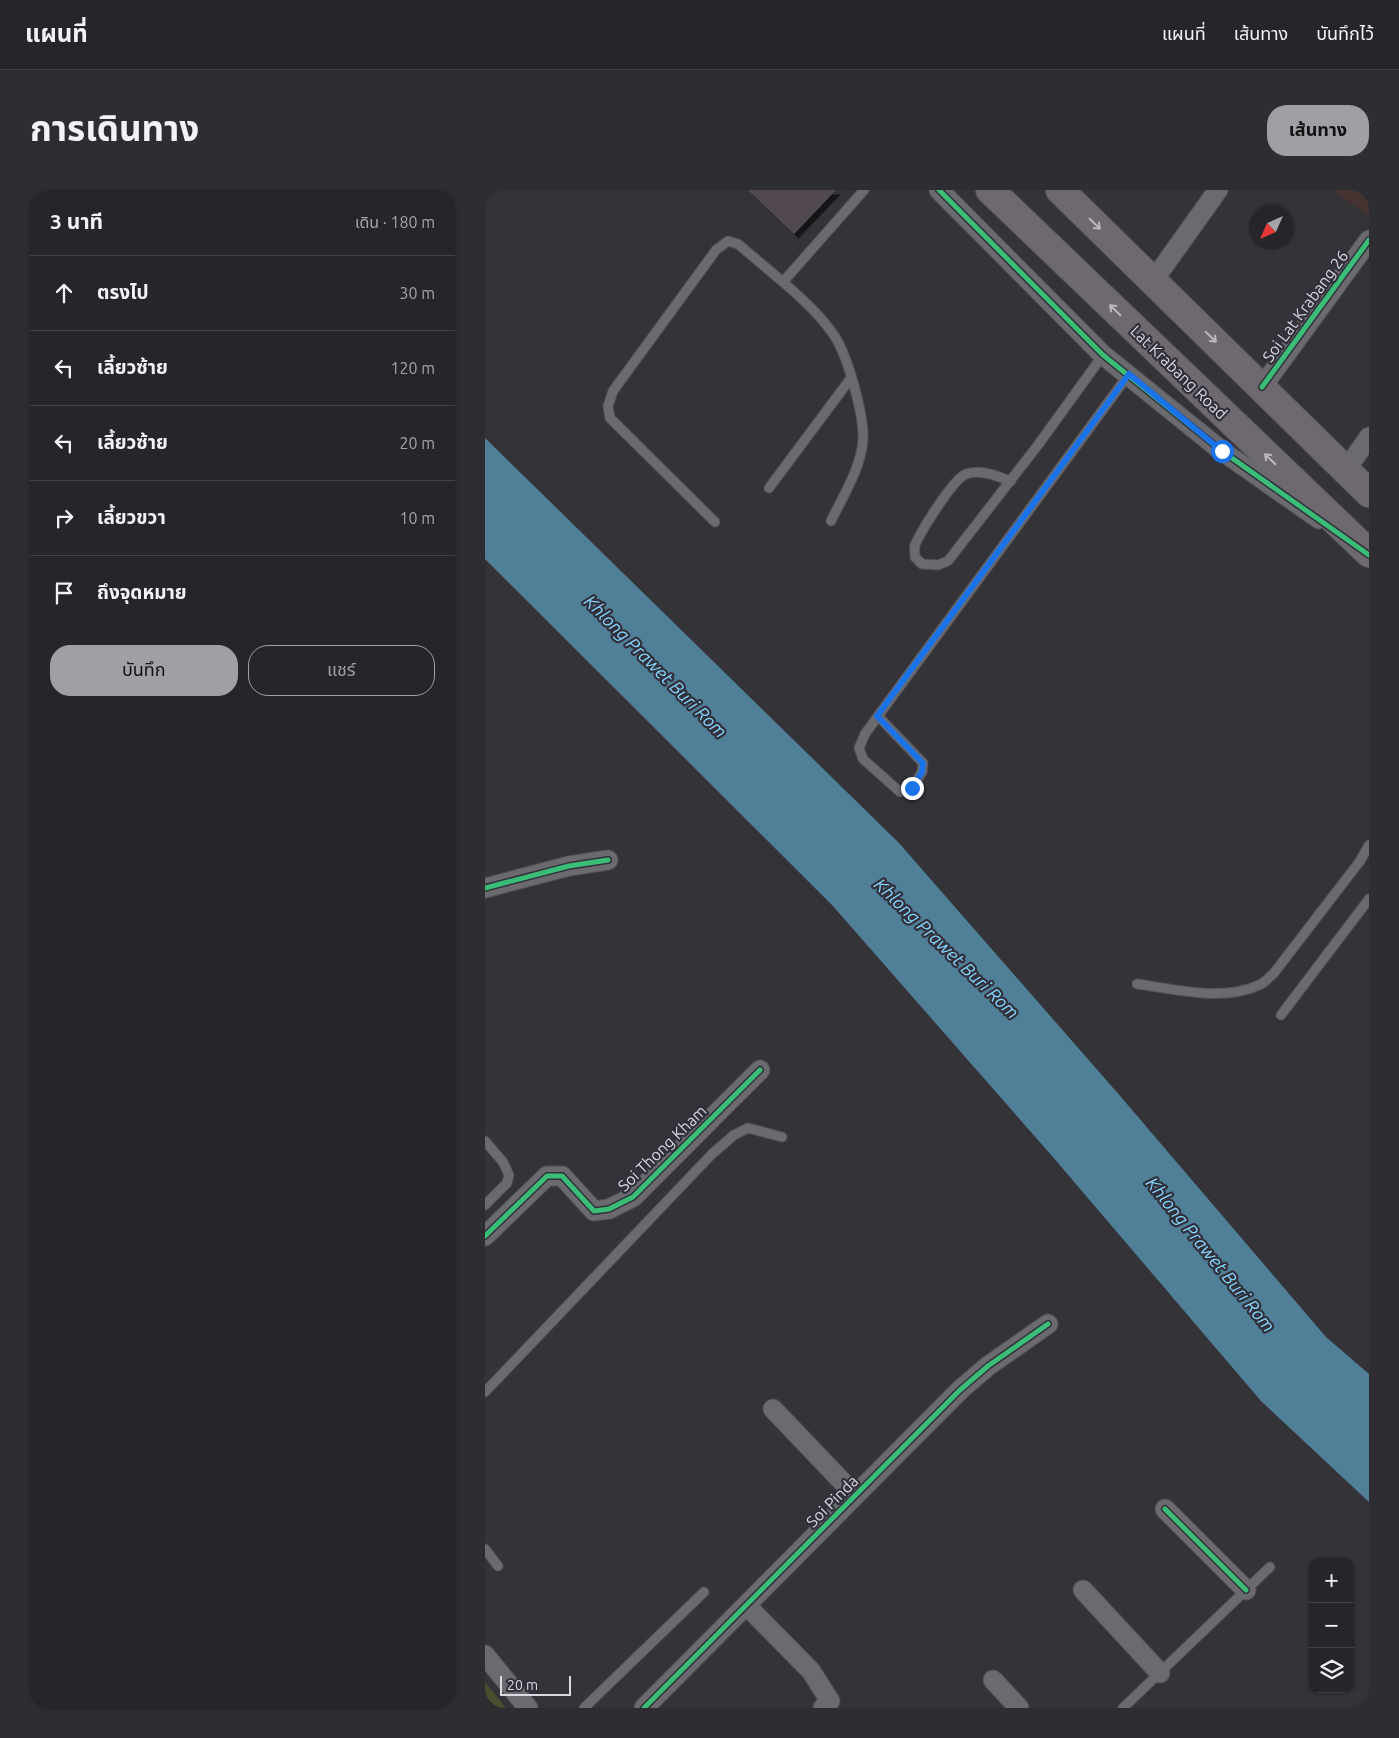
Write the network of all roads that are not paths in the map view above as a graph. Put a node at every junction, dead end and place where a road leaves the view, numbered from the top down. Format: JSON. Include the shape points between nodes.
{"nodes":[{"id":1,"x":865,"y":190,"type":"edge"},
{"id":2,"x":939,"y":190,"type":"edge"},
{"id":3,"x":990,"y":190,"type":"edge"},
{"id":4,"x":1060,"y":190,"type":"edge"},
{"id":5,"x":1218,"y":190,"type":"edge"},
{"id":6,"x":1369,"y":240,"type":"edge"},
{"id":7,"x":1153,"y":281,"type":"junction"},
{"id":8,"x":783,"y":282,"type":"junction"},
{"id":9,"x":1103,"y":355,"type":"junction"},
{"id":10,"x":1129,"y":374,"type":"junction"},
{"id":11,"x":851,"y":378,"type":"junction"},
{"id":12,"x":1262,"y":387,"type":"junction"},
{"id":13,"x":1369,"y":436,"type":"edge"},
{"id":14,"x":1345,"y":471,"type":"junction"},
{"id":15,"x":1011,"y":480,"type":"junction"},
{"id":16,"x":769,"y":488,"type":"dead end"},
{"id":17,"x":1369,"y":493,"type":"edge"},
{"id":18,"x":831,"y":521,"type":"dead end"},
{"id":19,"x":715,"y":522,"type":"dead end"},
{"id":20,"x":1369,"y":554,"type":"edge"},
{"id":21,"x":877,"y":716,"type":"junction"},
{"id":22,"x":1369,"y":845,"type":"edge"},
{"id":23,"x":608,"y":860,"type":"dead end"},
{"id":24,"x":485,"y":888,"type":"edge"},
{"id":25,"x":1369,"y":899,"type":"edge"},
{"id":26,"x":1137,"y":984,"type":"dead end"},
{"id":27,"x":1281,"y":1015,"type":"dead end"},
{"id":28,"x":760,"y":1070,"type":"dead end"},
{"id":29,"x":781,"y":1137,"type":"dead end"},
{"id":30,"x":485,"y":1141,"type":"edge"},
{"id":31,"x":485,"y":1205,"type":"edge"},
{"id":32,"x":485,"y":1236,"type":"edge"},
{"id":33,"x":1047,"y":1324,"type":"dead end"},
{"id":34,"x":485,"y":1392,"type":"edge"},
{"id":35,"x":773,"y":1408,"type":"dead end"},
{"id":36,"x":855,"y":1495,"type":"junction"},
{"id":37,"x":1165,"y":1509,"type":"dead end"},
{"id":38,"x":485,"y":1549,"type":"edge"},
{"id":39,"x":498,"y":1566,"type":"dead end"},
{"id":40,"x":1270,"y":1567,"type":"dead end"},
{"id":41,"x":1083,"y":1590,"type":"dead end"},
{"id":42,"x":1246,"y":1590,"type":"junction"},
{"id":43,"x":704,"y":1592,"type":"dead end"},
{"id":44,"x":747,"y":1606,"type":"junction"},
{"id":45,"x":485,"y":1655,"type":"edge"},
{"id":46,"x":1160,"y":1673,"type":"junction"},
{"id":47,"x":993,"y":1680,"type":"dead end"},
{"id":48,"x":527,"y":1708,"type":"edge"},
{"id":49,"x":584,"y":1708,"type":"edge"},
{"id":50,"x":644,"y":1708,"type":"edge"},
{"id":51,"x":823,"y":1708,"type":"edge"},
{"id":52,"x":1019,"y":1708,"type":"edge"},
{"id":53,"x":1123,"y":1708,"type":"edge"}],
"edges":[{"from":1,"to":8,"type":"lane"},
{"from":2,"to":9,"type":"street"},
{"from":20,"to":3,"type":"main road","name":"Lat Krabang Road","one_way":true},
{"from":4,"to":7,"type":"main road","one_way":true},
{"from":5,"to":7,"type":"street"},
{"from":6,"to":12,"type":"street","name":"Soi Lat Krabang 26"},
{"from":7,"to":12,"type":"main road","one_way":true},
{"from":8,"to":11,"type":"lane","via":[[833,332]]},
{"from":8,"to":19,"type":"lane","via":[[738,244],[728,241],[716,250],[665,318],[613,391],[608,406],[610,418]]},
{"from":9,"to":10,"type":"street"},
{"from":9,"to":15,"type":"lane"},
{"from":10,"to":20,"type":"street","via":[[1222,451]]},
{"from":10,"to":21,"type":"lane"},
{"from":11,"to":16,"type":"lane"},
{"from":11,"to":18,"type":"lane","via":[[863,440],[855,472]]},
{"from":12,"to":14,"type":"main road"},
{"from":13,"to":14,"type":"street"},
{"from":14,"to":17,"type":"main road"},
{"from":15,"to":15,"type":"lane","via":[[981,472],[965,474],[957,480],[915,547],[915,557],[923,564],[938,565],[948,561]]},
{"from":21,"to":21,"type":"lane","via":[[923,763],[922,772],[907,792],[894,789],[863,759],[859,748]]},
{"from":22,"to":26,"type":"lane","via":[[1274,973],[1261,985],[1238,993],[1196,992]]},
{"from":23,"to":24,"type":"street","via":[[569,866]]},
{"from":25,"to":27,"type":"lane"},
{"from":28,"to":32,"type":"street","name":"Soi Thong Kham","via":[[626,1201],[609,1209],[593,1211],[562,1176],[547,1176]]},
{"from":29,"to":34,"type":"lane","via":[[748,1128],[734,1135],[712,1154]]},
{"from":30,"to":31,"type":"lane","via":[[503,1162],[509,1175],[507,1183]]},
{"from":33,"to":36,"type":"street","name":"Soi Pinda","via":[[960,1390]]},
{"from":35,"to":36,"type":"street"},
{"from":36,"to":44,"type":"street","name":"Soi Pinda"},
{"from":37,"to":42,"type":"street"},
{"from":38,"to":39,"type":"lane"},
{"from":40,"to":42,"type":"lane"},
{"from":41,"to":46,"type":"street"},
{"from":42,"to":46,"type":"lane"},
{"from":43,"to":49,"type":"lane"},
{"from":44,"to":50,"type":"street","name":"Soi Pinda"},
{"from":44,"to":51,"type":"street","via":[[811,1671],[830,1701]]},
{"from":45,"to":48,"type":"street"},
{"from":46,"to":53,"type":"lane"},
{"from":47,"to":52,"type":"street"}]}
